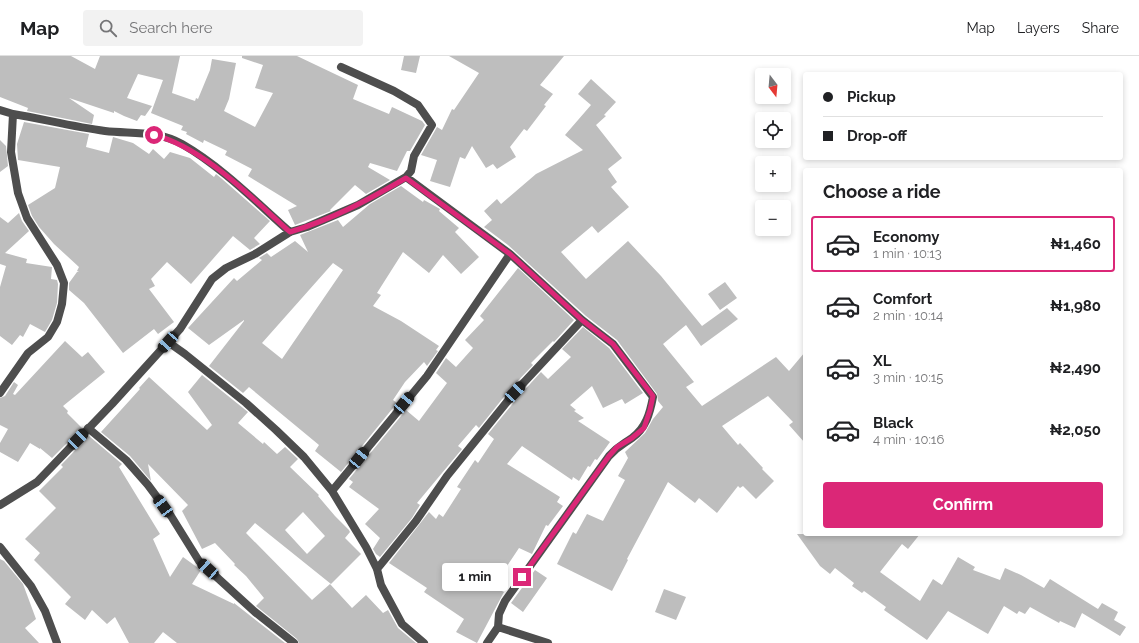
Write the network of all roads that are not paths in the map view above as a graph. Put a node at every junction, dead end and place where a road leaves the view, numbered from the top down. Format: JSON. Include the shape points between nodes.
{"nodes":[{"id":1,"x":340,"y":67,"type":"dead end"},
{"id":2,"x":0,"y":110,"type":"edge"},
{"id":3,"x":13,"y":114,"type":"junction"},
{"id":4,"x":406,"y":178,"type":"junction"},
{"id":5,"x":290,"y":232,"type":"junction"},
{"id":6,"x":510,"y":254,"type":"junction"},
{"id":7,"x":582,"y":320,"type":"junction"},
{"id":8,"x":168,"y":342,"type":"junction"},
{"id":9,"x":0,"y":393,"type":"edge"},
{"id":10,"x":88,"y":428,"type":"junction"},
{"id":11,"x":332,"y":491,"type":"junction"},
{"id":12,"x":0,"y":505,"type":"edge"},
{"id":13,"x":0,"y":546,"type":"edge"},
{"id":14,"x":377,"y":569,"type":"junction"},
{"id":15,"x":498,"y":627,"type":"junction"},
{"id":16,"x":57,"y":643,"type":"edge"},
{"id":17,"x":294,"y":643,"type":"edge"},
{"id":18,"x":424,"y":643,"type":"edge"},
{"id":19,"x":487,"y":643,"type":"edge"},
{"id":20,"x":545,"y":643,"type":"edge"}],
"edges":[{"from":1,"to":4,"type":"street","via":[[394,91],[418,105],[432,125],[414,156],[411,171]]},
{"from":2,"to":3,"type":"street"},
{"from":3,"to":5,"type":"street","via":[[105,131],[142,132],[181,144],[218,169]]},
{"from":3,"to":9,"type":"street","via":[[11,152],[18,193],[27,218],[57,265],[64,283],[58,322],[48,337],[28,352]]},
{"from":4,"to":5,"type":"street","via":[[358,205]]},
{"from":4,"to":6,"type":"street"},
{"from":5,"to":8,"type":"street","via":[[255,254],[226,268],[212,279],[180,329]]},
{"from":6,"to":7,"type":"street"},
{"from":6,"to":11,"type":"street","via":[[427,376]]},
{"from":7,"to":14,"type":"street","via":[[515,392]]},
{"from":7,"to":15,"type":"street","via":[[613,344],[653,396],[650,410],[644,428],[617,447],[609,456],[505,601],[499,614]]},
{"from":8,"to":10,"type":"street"},
{"from":8,"to":11,"type":"street","via":[[276,430],[304,457]]},
{"from":10,"to":12,"type":"street","via":[[36,482]]},
{"from":10,"to":17,"type":"street","via":[[126,460],[148,485],[171,516],[198,561]]},
{"from":11,"to":14,"type":"street"},
{"from":13,"to":16,"type":"street","via":[[31,586],[45,611]]},
{"from":14,"to":18,"type":"street","via":[[381,585],[402,624]]},
{"from":15,"to":19,"type":"street"},
{"from":15,"to":20,"type":"street"}]}
